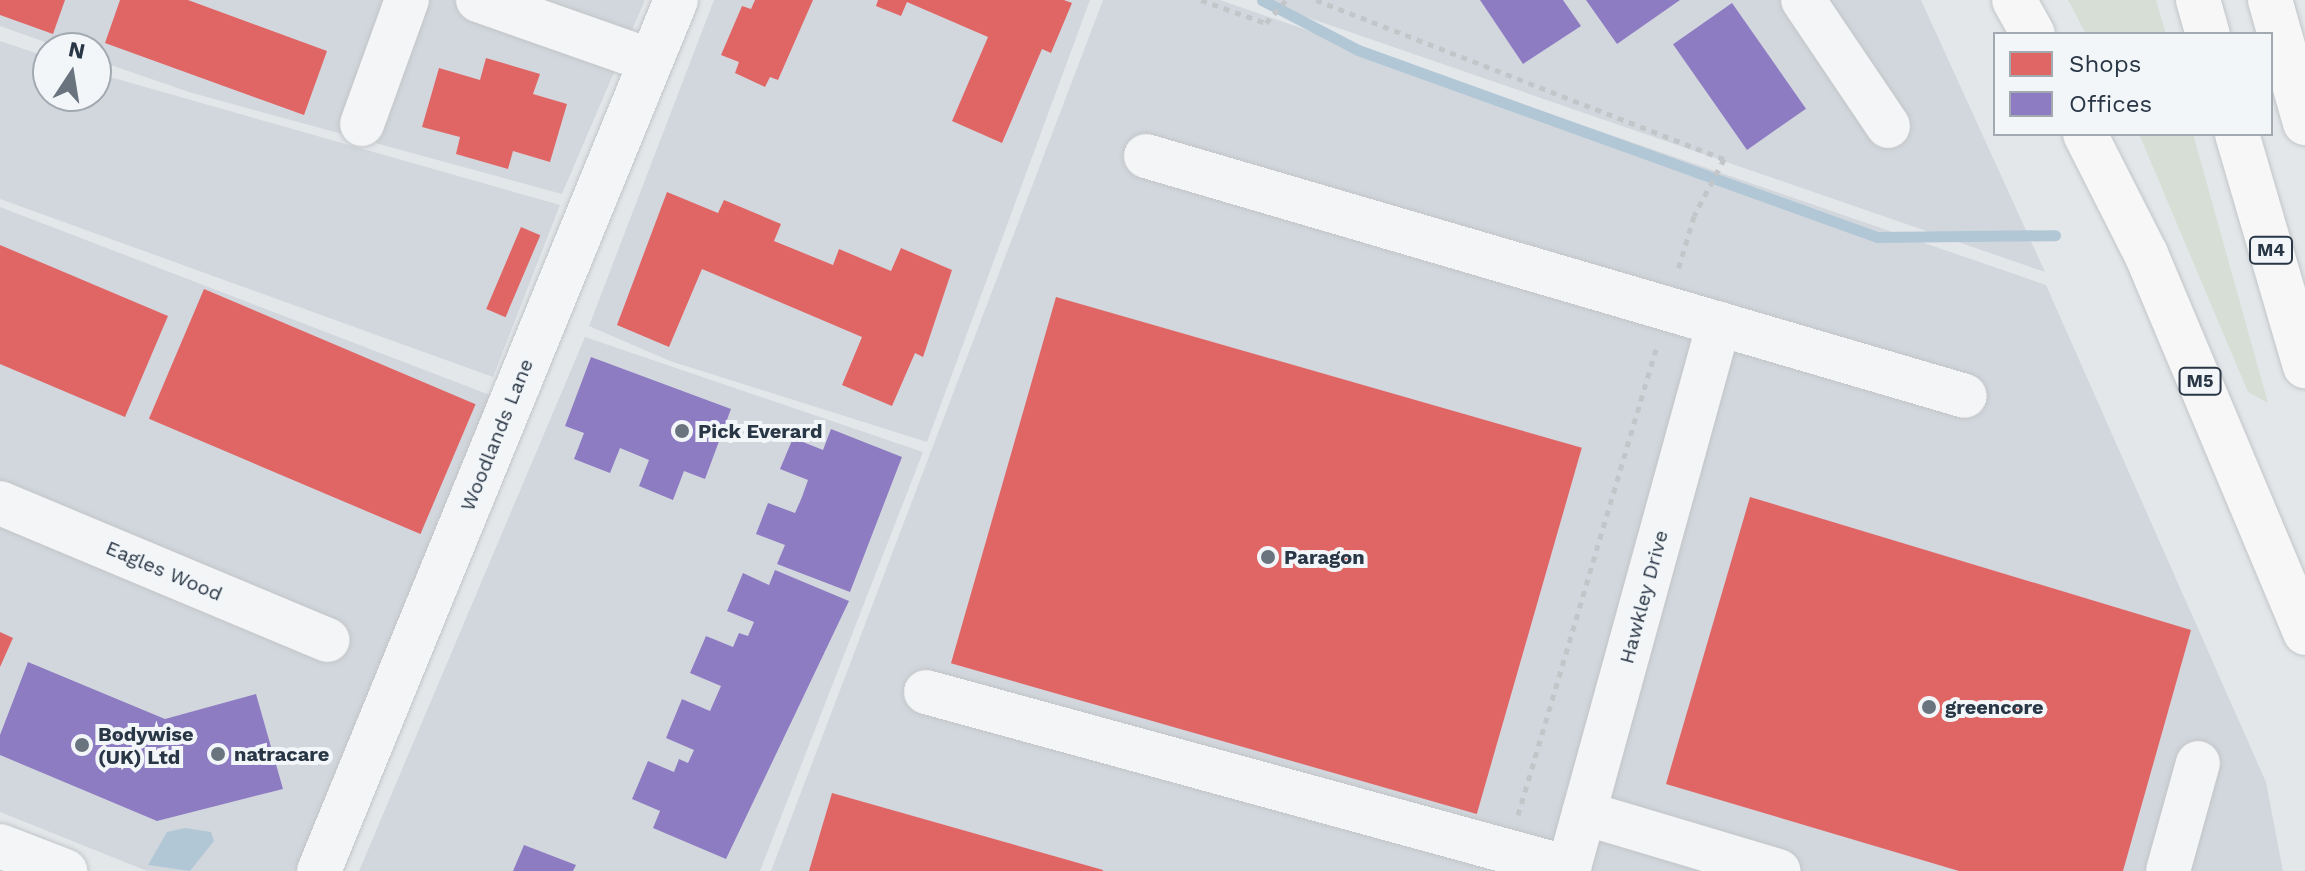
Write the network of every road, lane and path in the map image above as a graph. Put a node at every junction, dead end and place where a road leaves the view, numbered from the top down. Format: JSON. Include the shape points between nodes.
{"nodes":[{"id":1,"x":407,"y":0,"type":"edge"},
{"id":2,"x":478,"y":0,"type":"edge"},
{"id":3,"x":676,"y":0,"type":"edge"},
{"id":4,"x":1201,"y":0,"type":"edge"},
{"id":5,"x":1286,"y":0,"type":"edge"},
{"id":6,"x":1316,"y":0,"type":"edge"},
{"id":7,"x":1803,"y":0,"type":"edge"},
{"id":8,"x":2014,"y":0,"type":"edge"},
{"id":9,"x":2198,"y":0,"type":"edge"},
{"id":10,"x":2270,"y":0,"type":"edge"},
{"id":11,"x":2032,"y":32,"type":"edge"},
{"id":12,"x":2207,"y":32,"type":"edge"},
{"id":13,"x":651,"y":61,"type":"junction"},
{"id":14,"x":2305,"y":123,"type":"edge"},
{"id":15,"x":362,"y":124,"type":"dead end"},
{"id":16,"x":1888,"y":126,"type":"dead end"},
{"id":17,"x":2086,"y":136,"type":"edge"},
{"id":18,"x":2238,"y":136,"type":"edge"},
{"id":19,"x":1146,"y":156,"type":"dead end"},
{"id":20,"x":1667,"y":308,"type":"junction"},
{"id":21,"x":1719,"y":323,"type":"junction"},
{"id":22,"x":2305,"y":366,"type":"edge"},
{"id":23,"x":1965,"y":396,"type":"dead end"},
{"id":24,"x":0,"y":503,"type":"edge"},
{"id":25,"x":2305,"y":633,"type":"edge"},
{"id":26,"x":328,"y":640,"type":"dead end"},
{"id":27,"x":926,"y":692,"type":"dead end"},
{"id":28,"x":2198,"y":763,"type":"dead end"},
{"id":29,"x":1584,"y":813,"type":"junction"},
{"id":30,"x":0,"y":846,"type":"edge"},
{"id":31,"x":1507,"y":851,"type":"junction"},
{"id":32,"x":1568,"y":870,"type":"edge"},
{"id":33,"x":65,"y":871,"type":"edge"},
{"id":34,"x":319,"y":871,"type":"edge"},
{"id":35,"x":1779,"y":871,"type":"edge"},
{"id":36,"x":2168,"y":871,"type":"edge"}],
"edges":[{"from":1,"to":15,"type":"street"},
{"from":2,"to":13,"type":"street"},
{"from":3,"to":13,"type":"street","name":"Woodlands Lane"},
{"from":4,"to":5,"type":"path","via":[[1266,23]]},
{"from":6,"to":20,"type":"path","via":[[1724,159],[1710,195],[1694,216]]},
{"from":7,"to":16,"type":"street"},
{"from":8,"to":11,"type":"highway"},
{"from":9,"to":12,"type":"highway"},
{"from":10,"to":14,"type":"highway"},
{"from":13,"to":34,"type":"street","name":"Woodlands Lane"},
{"from":17,"to":25,"type":"highway","number":"M5","via":[[2146,254]]},
{"from":18,"to":22,"type":"highway","number":"M4"},
{"from":19,"to":20,"type":"street"},
{"from":20,"to":21,"type":"street"},
{"from":20,"to":31,"type":"path"},
{"from":21,"to":23,"type":"street"},
{"from":21,"to":29,"type":"street","name":"Hawkley Drive"},
{"from":24,"to":26,"type":"street","name":"Eagles Wood"},
{"from":27,"to":31,"type":"street"},
{"from":28,"to":36,"type":"street"},
{"from":29,"to":32,"type":"street","name":"Hawkley Drive"},
{"from":29,"to":35,"type":"street"},
{"from":30,"to":33,"type":"street"},
{"from":31,"to":32,"type":"street"}]}
